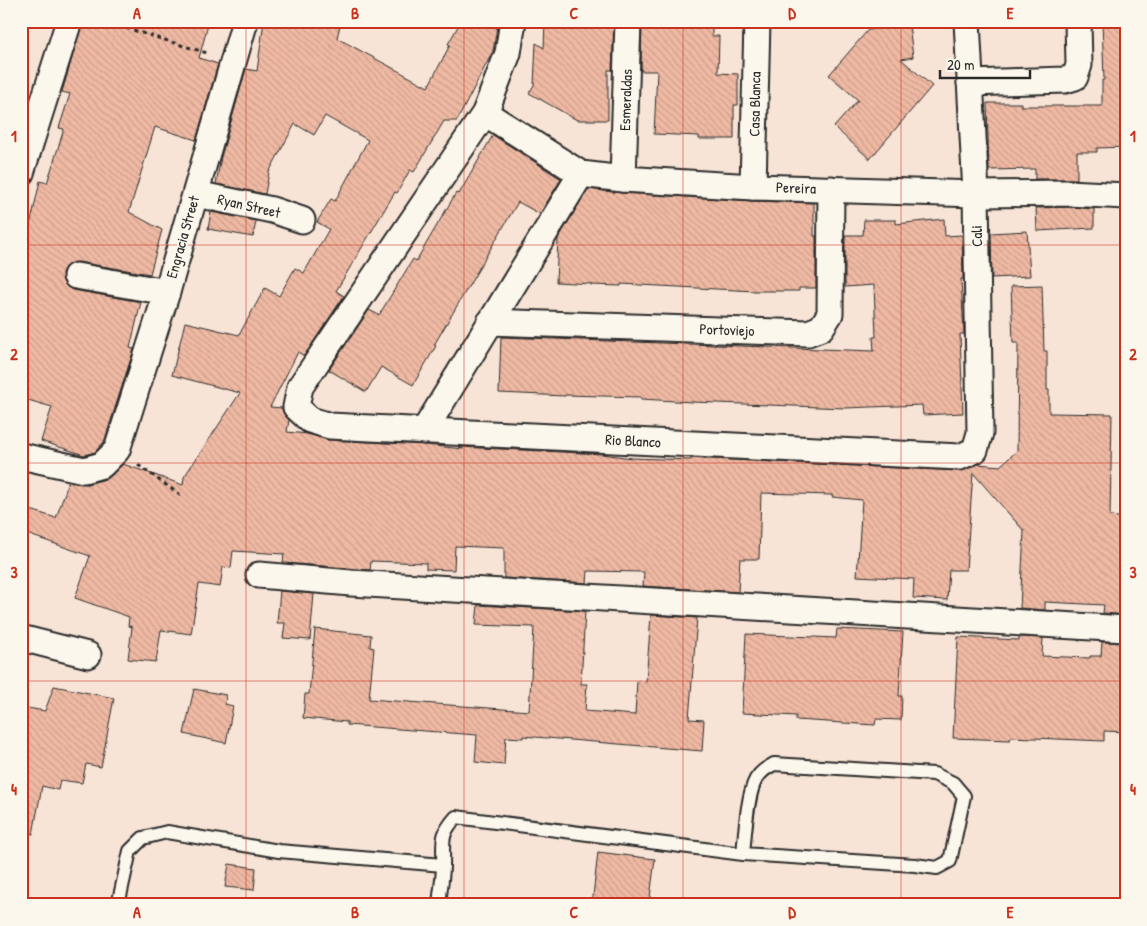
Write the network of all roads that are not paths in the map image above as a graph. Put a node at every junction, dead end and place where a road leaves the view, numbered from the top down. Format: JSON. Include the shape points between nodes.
{"nodes":[{"id":1,"x":69,"y":21,"type":"edge"},
{"id":2,"x":245,"y":21,"type":"edge"},
{"id":3,"x":513,"y":21,"type":"edge"},
{"id":4,"x":628,"y":21,"type":"edge"},
{"id":5,"x":757,"y":21,"type":"edge"},
{"id":6,"x":967,"y":21,"type":"edge"},
{"id":7,"x":1078,"y":21,"type":"edge"},
{"id":8,"x":970,"y":83,"type":"junction"},
{"id":9,"x":485,"y":113,"type":"junction"},
{"id":10,"x":21,"y":173,"type":"edge"},
{"id":11,"x":581,"y":174,"type":"junction"},
{"id":12,"x":623,"y":179,"type":"junction"},
{"id":13,"x":753,"y":187,"type":"junction"},
{"id":14,"x":831,"y":189,"type":"junction"},
{"id":15,"x":196,"y":194,"type":"junction"},
{"id":16,"x":976,"y":194,"type":"junction"},
{"id":17,"x":1126,"y":196,"type":"edge"},
{"id":18,"x":302,"y":220,"type":"dead end"},
{"id":19,"x":76,"y":276,"type":"dead end"},
{"id":20,"x":167,"y":292,"type":"junction"},
{"id":21,"x":490,"y":322,"type":"junction"},
{"id":22,"x":424,"y":431,"type":"junction"},
{"id":23,"x":975,"y":450,"type":"joint"},
{"id":24,"x":21,"y":456,"type":"edge"},
{"id":25,"x":259,"y":575,"type":"dead end"},
{"id":26,"x":1126,"y":630,"type":"edge"},
{"id":27,"x":21,"y":638,"type":"edge"},
{"id":28,"x":88,"y":655,"type":"dead end"},
{"id":29,"x":742,"y":854,"type":"junction"},
{"id":30,"x":443,"y":865,"type":"junction"},
{"id":31,"x":118,"y":905,"type":"edge"},
{"id":32,"x":439,"y":905,"type":"edge"}],
"edges":[{"from":1,"to":10,"type":"street"},
{"from":2,"to":15,"type":"street","name":"Engracia Street"},
{"from":3,"to":9,"type":"street","via":[[508,53]]},
{"from":4,"to":12,"type":"street","name":"Esmeraldas"},
{"from":5,"to":13,"type":"street","name":"Casa Blanca"},
{"from":6,"to":8,"type":"street","name":"Cali"},
{"from":7,"to":8,"type":"street","via":[[1079,65],[1075,77]]},
{"from":8,"to":16,"type":"street","name":"Cali"},
{"from":9,"to":11,"type":"street","name":"Pereira"},
{"from":9,"to":22,"type":"street","name":"Rio Blanco","via":[[300,387],[296,407],[310,420],[330,426]]},
{"from":11,"to":12,"type":"street","name":"Pereira"},
{"from":11,"to":21,"type":"street"},
{"from":12,"to":13,"type":"street","name":"Pereira"},
{"from":13,"to":14,"type":"street","name":"Pereira"},
{"from":14,"to":16,"type":"street","name":"Pereira"},
{"from":14,"to":21,"type":"street","name":"Portoviejo","via":[[830,314],[822,328],[808,333]]},
{"from":15,"to":18,"type":"street","name":"Ryan Street","via":[[272,210]]},
{"from":15,"to":20,"type":"street","name":"Engracia Street"},
{"from":16,"to":17,"type":"street","name":"Pereira"},
{"from":16,"to":23,"type":"street","name":"Cali","via":[[980,433]]},
{"from":19,"to":20,"type":"street"},
{"from":20,"to":24,"type":"street","name":"Engracia Street","via":[[117,450],[102,465],[84,470]]},
{"from":21,"to":22,"type":"street"},
{"from":22,"to":23,"type":"street","name":"Rio Blanco","via":[[960,457]]},
{"from":25,"to":26,"type":"street"},
{"from":27,"to":28,"type":"street"},
{"from":29,"to":29,"type":"lane","via":[[937,868],[950,861],[964,796],[952,783],[934,774],[774,764],[763,770],[756,780]]},
{"from":29,"to":30,"type":"lane","via":[[456,817],[446,828],[443,839]]},
{"from":30,"to":31,"type":"lane","via":[[279,851],[167,832],[143,838],[130,851]]},
{"from":30,"to":32,"type":"lane"}]}
